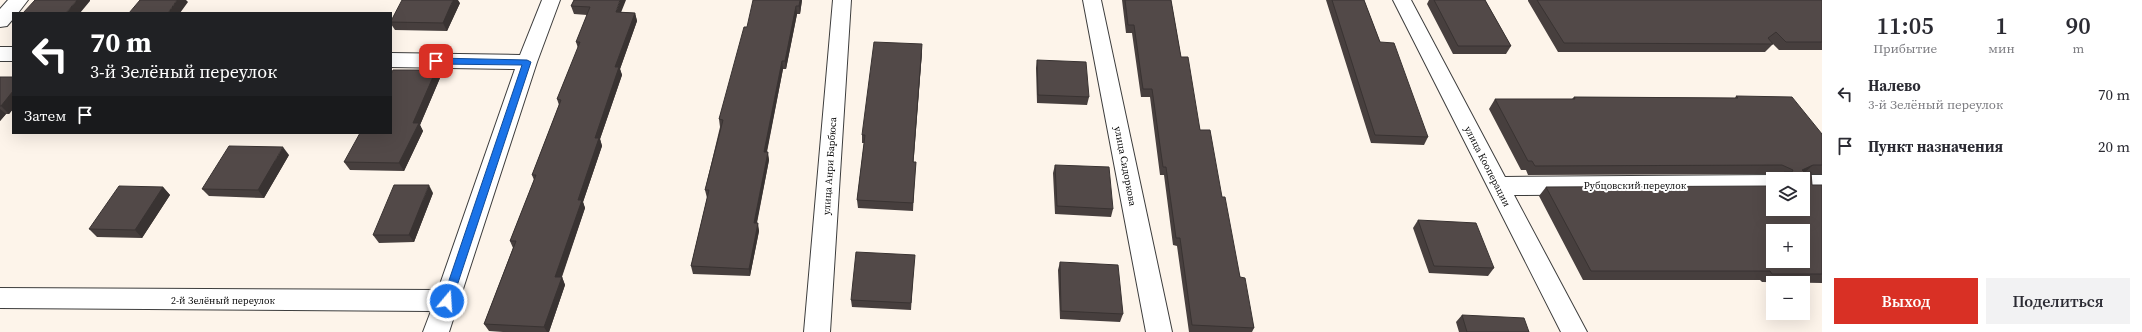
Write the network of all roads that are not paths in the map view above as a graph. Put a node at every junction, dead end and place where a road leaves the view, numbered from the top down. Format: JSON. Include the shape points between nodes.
{"nodes":[{"id":1,"x":19,"y":0,"type":"edge"},
{"id":2,"x":550,"y":0,"type":"edge"},
{"id":3,"x":842,"y":0,"type":"edge"},
{"id":4,"x":1092,"y":0,"type":"edge"},
{"id":5,"x":1402,"y":0,"type":"edge"},
{"id":6,"x":0,"y":21,"type":"edge"},
{"id":7,"x":0,"y":54,"type":"edge"},
{"id":8,"x":12,"y":54,"type":"edge"},
{"id":9,"x":392,"y":60,"type":"edge"},
{"id":10,"x":527,"y":62,"type":"junction"},
{"id":11,"x":1766,"y":184,"type":"edge"},
{"id":12,"x":1810,"y":184,"type":"edge"},
{"id":13,"x":1822,"y":184,"type":"edge"},
{"id":14,"x":1498,"y":186,"type":"junction"},
{"id":15,"x":0,"y":298,"type":"edge"},
{"id":16,"x":447,"y":301,"type":"junction"},
{"id":17,"x":436,"y":332,"type":"edge"},
{"id":18,"x":817,"y":332,"type":"edge"},
{"id":19,"x":1159,"y":332,"type":"edge"},
{"id":20,"x":1574,"y":332,"type":"edge"}],
"edges":[{"from":1,"to":6,"type":"street"},
{"from":2,"to":10,"type":"street"},
{"from":3,"to":18,"type":"street","name":"улица Анри Барбюса"},
{"from":4,"to":19,"type":"street","name":"улица Сидоркова"},
{"from":5,"to":14,"type":"street","name":"улица Кооперации"},
{"from":7,"to":8,"type":"street"},
{"from":9,"to":10,"type":"street"},
{"from":10,"to":16,"type":"street"},
{"from":11,"to":14,"type":"street","name":"Рубцовский переулок"},
{"from":12,"to":13,"type":"street"},
{"from":14,"to":20,"type":"street","name":"улица Кооперации"},
{"from":15,"to":16,"type":"street","name":"2-й Зелёный переулок"},
{"from":16,"to":17,"type":"street"}]}
